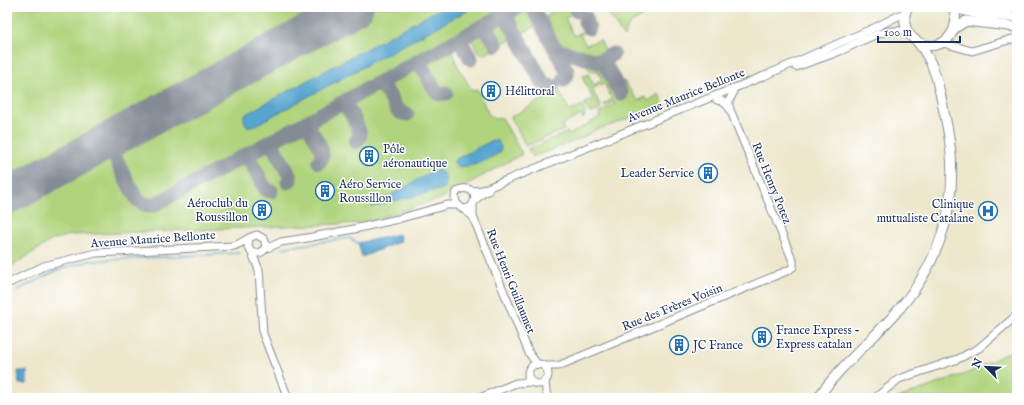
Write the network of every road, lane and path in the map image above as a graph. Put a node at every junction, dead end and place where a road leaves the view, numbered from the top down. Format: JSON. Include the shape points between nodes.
{"nodes":[{"id":1,"x":953,"y":8,"type":"edge"},
{"id":2,"x":907,"y":10,"type":"edge"},
{"id":3,"x":1017,"y":17,"type":"edge"},
{"id":4,"x":1017,"y":27,"type":"edge"},
{"id":5,"x":953,"y":31,"type":"junction"},
{"id":6,"x":908,"y":32,"type":"junction"},
{"id":7,"x":1017,"y":40,"type":"edge"},
{"id":8,"x":918,"y":42,"type":"junction"},
{"id":9,"x":941,"y":43,"type":"junction"},
{"id":10,"x":960,"y":49,"type":"junction"},
{"id":11,"x":931,"y":61,"type":"junction"},
{"id":12,"x":733,"y":93,"type":"junction"},
{"id":13,"x":717,"y":100,"type":"junction"},
{"id":14,"x":729,"y":107,"type":"junction"},
{"id":15,"x":472,"y":191,"type":"junction"},
{"id":16,"x":455,"y":197,"type":"junction"},
{"id":17,"x":474,"y":202,"type":"junction"},
{"id":18,"x":447,"y":205,"type":"junction"},
{"id":19,"x":461,"y":207,"type":"junction"},
{"id":20,"x":473,"y":217,"type":"junction"},
{"id":21,"x":249,"y":239,"type":"junction"},
{"id":22,"x":264,"y":239,"type":"junction"},
{"id":23,"x":281,"y":242,"type":"junction"},
{"id":24,"x":234,"y":246,"type":"junction"},
{"id":25,"x":264,"y":250,"type":"junction"},
{"id":26,"x":251,"y":251,"type":"junction"},
{"id":27,"x":793,"y":267,"type":"joint"},
{"id":28,"x":259,"y":270,"type":"junction"},
{"id":29,"x":7,"y":284,"type":"edge"},
{"id":30,"x":1017,"y":315,"type":"edge"},
{"id":31,"x":1017,"y":322,"type":"edge"},
{"id":32,"x":1008,"y":324,"type":"junction"},
{"id":33,"x":529,"y":353,"type":"junction"},
{"id":34,"x":541,"y":365,"type":"junction"},
{"id":35,"x":558,"y":366,"type":"junction"},
{"id":36,"x":529,"y":370,"type":"junction"},
{"id":37,"x":546,"y":378,"type":"junction"},
{"id":38,"x":516,"y":383,"type":"junction"},
{"id":39,"x":534,"y":383,"type":"junction"},
{"id":40,"x":547,"y":395,"type":"edge"},
{"id":41,"x":288,"y":398,"type":"edge"},
{"id":42,"x":480,"y":398,"type":"edge"},
{"id":43,"x":818,"y":398,"type":"edge"},
{"id":44,"x":875,"y":398,"type":"edge"}],
"edges":[{"from":1,"to":3,"type":"main road","via":[[984,15]]},
{"from":1,"to":5,"type":"main road","via":[[956,14]]},
{"from":2,"to":6,"type":"main road","via":[[905,25]]},
{"from":2,"to":15,"type":"street","name":"Avenue Maurice Bellonte","via":[[876,27],[731,90],[482,190]]},
{"from":4,"to":5,"type":"main road","via":[[966,21]]},
{"from":5,"to":9,"type":"main road"},
{"from":5,"to":10,"type":"street"},
{"from":6,"to":8,"type":"main road"},
{"from":6,"to":12,"type":"street","name":"Avenue Maurice Bellonte","via":[[884,31],[836,53],[780,72]]},
{"from":7,"to":10,"type":"street","via":[[972,51]]},
{"from":8,"to":9,"type":"main road","via":[[925,45]]},
{"from":8,"to":11,"type":"main road"},
{"from":9,"to":10,"type":"street","via":[[952,44]]},
{"from":9,"to":11,"type":"main road","via":[[935,49]]},
{"from":11,"to":43,"type":"main road","via":[[948,133],[952,177],[947,219],[940,241],[930,264],[909,296],[840,370]]},
{"from":12,"to":13,"type":"street","name":"Avenue Maurice Bellonte"},
{"from":12,"to":14,"type":"street"},
{"from":13,"to":14,"type":"street"},
{"from":13,"to":17,"type":"street","name":"Avenue Maurice Bellonte","via":[[483,193]]},
{"from":14,"to":27,"type":"street","name":"Rue Henry Potez","via":[[793,261]]},
{"from":15,"to":16,"type":"street","via":[[463,189]]},
{"from":15,"to":17,"type":"street","via":[[475,195]]},
{"from":16,"to":18,"type":"street"},
{"from":16,"to":19,"type":"street"},
{"from":17,"to":19,"type":"street","via":[[469,208]]},
{"from":17,"to":20,"type":"street","name":"Rue Henri Guillaumet"},
{"from":18,"to":19,"type":"street"},
{"from":18,"to":23,"type":"street","via":[[354,229]]},
{"from":19,"to":20,"type":"street","name":"Rue Henri Guillaumet"},
{"from":20,"to":33,"type":"street","name":"Rue Henri Guillaumet"},
{"from":21,"to":22,"type":"street","via":[[257,235]]},
{"from":21,"to":24,"type":"street","name":"Avenue Maurice Bellonte"},
{"from":21,"to":26,"type":"street"},
{"from":22,"to":23,"type":"street"},
{"from":22,"to":25,"type":"street"},
{"from":23,"to":25,"type":"street"},
{"from":24,"to":26,"type":"street","name":"Avenue Maurice Bellonte"},
{"from":24,"to":29,"type":"street","name":"Avenue Maurice Bellonte","via":[[96,253],[44,266]]},
{"from":25,"to":26,"type":"street","via":[[258,254]]},
{"from":25,"to":28,"type":"street"},
{"from":26,"to":28,"type":"street"},
{"from":27,"to":35,"type":"street","name":"Rue des Frères Voisin"},
{"from":28,"to":41,"type":"street","via":[[263,334]]},
{"from":30,"to":32,"type":"street"},
{"from":31,"to":32,"type":"street"},
{"from":32,"to":44,"type":"street","via":[[967,355],[899,378]]},
{"from":33,"to":34,"type":"street","name":"Rue Henri Guillaumet"},
{"from":33,"to":36,"type":"street","name":"Rue Henri Guillaumet"},
{"from":34,"to":35,"type":"street","name":"Rue des Frères Voisin"},
{"from":34,"to":36,"type":"street"},
{"from":34,"to":37,"type":"street","via":[[546,369]]},
{"from":35,"to":37,"type":"street","name":"Rue des Frères Voisin","via":[[550,371]]},
{"from":36,"to":38,"type":"street"},
{"from":36,"to":39,"type":"street","via":[[528,378]]},
{"from":37,"to":39,"type":"street"},
{"from":37,"to":40,"type":"street"},
{"from":38,"to":39,"type":"street"},
{"from":38,"to":42,"type":"street"},
{"from":39,"to":40,"type":"street"}]}
